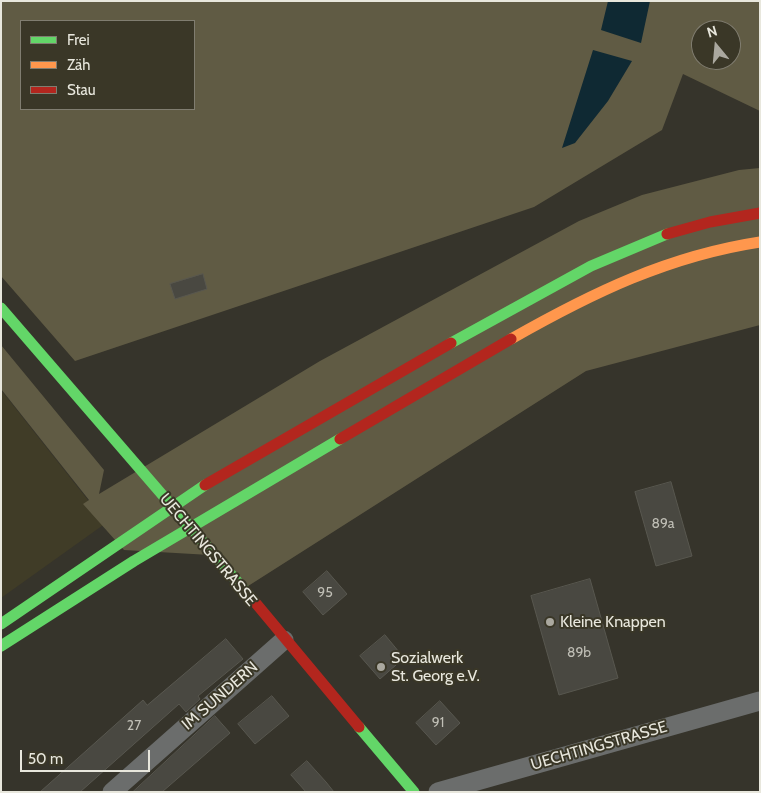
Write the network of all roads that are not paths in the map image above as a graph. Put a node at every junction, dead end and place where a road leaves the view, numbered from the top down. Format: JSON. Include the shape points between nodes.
{"nodes":[{"id":1,"x":760,"y":213,"type":"edge"},
{"id":2,"x":760,"y":242,"type":"edge"},
{"id":3,"x":1,"y":308,"type":"edge"},
{"id":4,"x":171,"y":507,"type":"junction"},
{"id":5,"x":190,"y":529,"type":"junction"},
{"id":6,"x":1,"y":624,"type":"edge"},
{"id":7,"x":284,"y":640,"type":"junction"},
{"id":8,"x":1,"y":646,"type":"edge"},
{"id":9,"x":760,"y":702,"type":"edge"},
{"id":10,"x":112,"y":792,"type":"edge"},
{"id":11,"x":414,"y":792,"type":"edge"},
{"id":12,"x":438,"y":792,"type":"edge"}],
"edges":[{"from":1,"to":4,"type":"main road","via":[[670,232],[591,266],[379,383]]},
{"from":2,"to":5,"type":"main road","via":[[719,248],[680,259],[602,291],[547,319]]},
{"from":3,"to":4,"type":"main road","name":"UECHTINGSTRASSE"},
{"from":4,"to":5,"type":"main road","name":"UECHTINGSTRASSE"},
{"from":4,"to":6,"type":"main road"},
{"from":5,"to":7,"type":"main road","name":"UECHTINGSTRASSE"},
{"from":5,"to":8,"type":"main road"},
{"from":7,"to":10,"type":"street","name":"IM SUNDERN"},
{"from":7,"to":11,"type":"main road","name":"UECHTINGSTRASSE"},
{"from":9,"to":12,"type":"street","name":"UECHTINGSTRASSE"}]}
